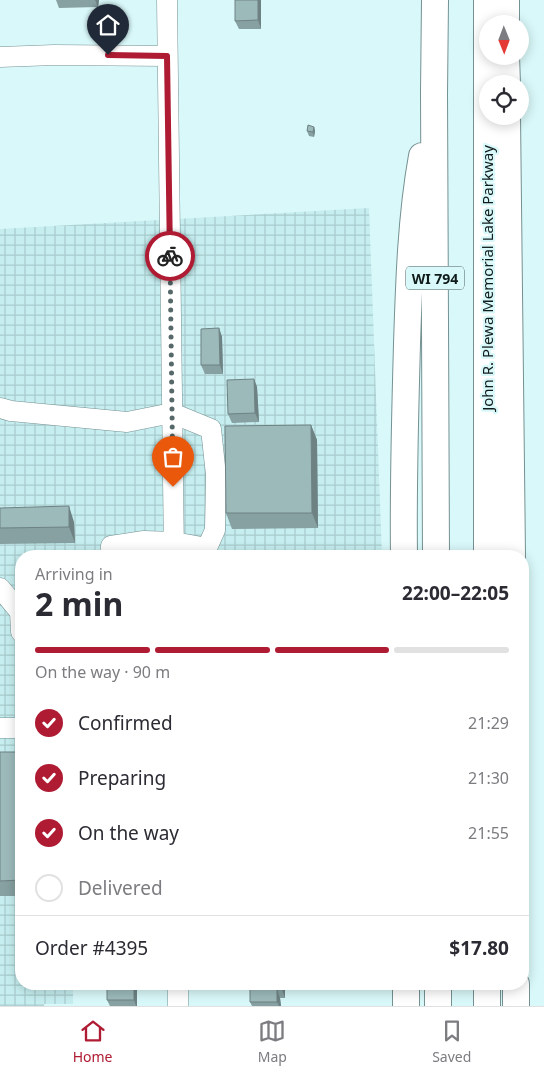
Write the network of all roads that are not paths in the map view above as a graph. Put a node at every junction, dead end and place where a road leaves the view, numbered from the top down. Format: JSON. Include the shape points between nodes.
{"nodes":[{"id":1,"x":166,"y":0,"type":"edge"},
{"id":2,"x":435,"y":0,"type":"edge"},
{"id":3,"x":487,"y":0,"type":"edge"},
{"id":4,"x":506,"y":0,"type":"edge"},
{"id":5,"x":506,"y":15,"type":"edge"},
{"id":6,"x":167,"y":56,"type":"junction"},
{"id":7,"x":0,"y":57,"type":"edge"},
{"id":8,"x":434,"y":93,"type":"junction"},
{"id":9,"x":507,"y":125,"type":"edge"},
{"id":10,"x":0,"y":408,"type":"edge"},
{"id":11,"x":172,"y":413,"type":"junction"},
{"id":12,"x":174,"y":549,"type":"edge"},
{"id":13,"x":111,"y":550,"type":"edge"},
{"id":14,"x":404,"y":550,"type":"edge"},
{"id":15,"x":436,"y":550,"type":"edge"},
{"id":16,"x":487,"y":550,"type":"edge"},
{"id":17,"x":512,"y":550,"type":"edge"},
{"id":18,"x":0,"y":588,"type":"edge"},
{"id":19,"x":15,"y":606,"type":"edge"},
{"id":20,"x":0,"y":728,"type":"edge"},
{"id":21,"x":15,"y":728,"type":"edge"},
{"id":22,"x":178,"y":990,"type":"edge"},
{"id":23,"x":406,"y":990,"type":"edge"},
{"id":24,"x":438,"y":990,"type":"edge"},
{"id":25,"x":487,"y":990,"type":"edge"},
{"id":26,"x":516,"y":990,"type":"edge"},
{"id":27,"x":178,"y":1006,"type":"edge"},
{"id":28,"x":406,"y":1006,"type":"edge"},
{"id":29,"x":438,"y":1006,"type":"edge"},
{"id":30,"x":487,"y":1006,"type":"edge"},
{"id":31,"x":516,"y":1006,"type":"edge"}],
"edges":[{"from":1,"to":6,"type":"street"},
{"from":2,"to":8,"type":"main road","number":"WI 794"},
{"from":3,"to":16,"type":"main road","name":"John R. Plewa Memorial Lake Parkway"},
{"from":4,"to":5,"type":"main road"},
{"from":6,"to":7,"type":"street"},
{"from":6,"to":11,"type":"street"},
{"from":8,"to":14,"type":"main road","via":[[416,188],[409,286]]},
{"from":8,"to":15,"type":"main road","number":"WI 794"},
{"from":9,"to":17,"type":"main road"},
{"from":10,"to":11,"type":"street","via":[[127,422]]},
{"from":11,"to":12,"type":"street"},
{"from":11,"to":12,"type":"street","via":[[211,429],[216,475],[215,530],[207,548]]},
{"from":12,"to":13,"type":"street","via":[[144,541],[111,546]]},
{"from":18,"to":19,"type":"street"},
{"from":20,"to":21,"type":"street"},
{"from":22,"to":27,"type":"street"},
{"from":23,"to":28,"type":"main road"},
{"from":24,"to":29,"type":"main road"},
{"from":25,"to":30,"type":"main road"},
{"from":26,"to":31,"type":"main road"}]}
